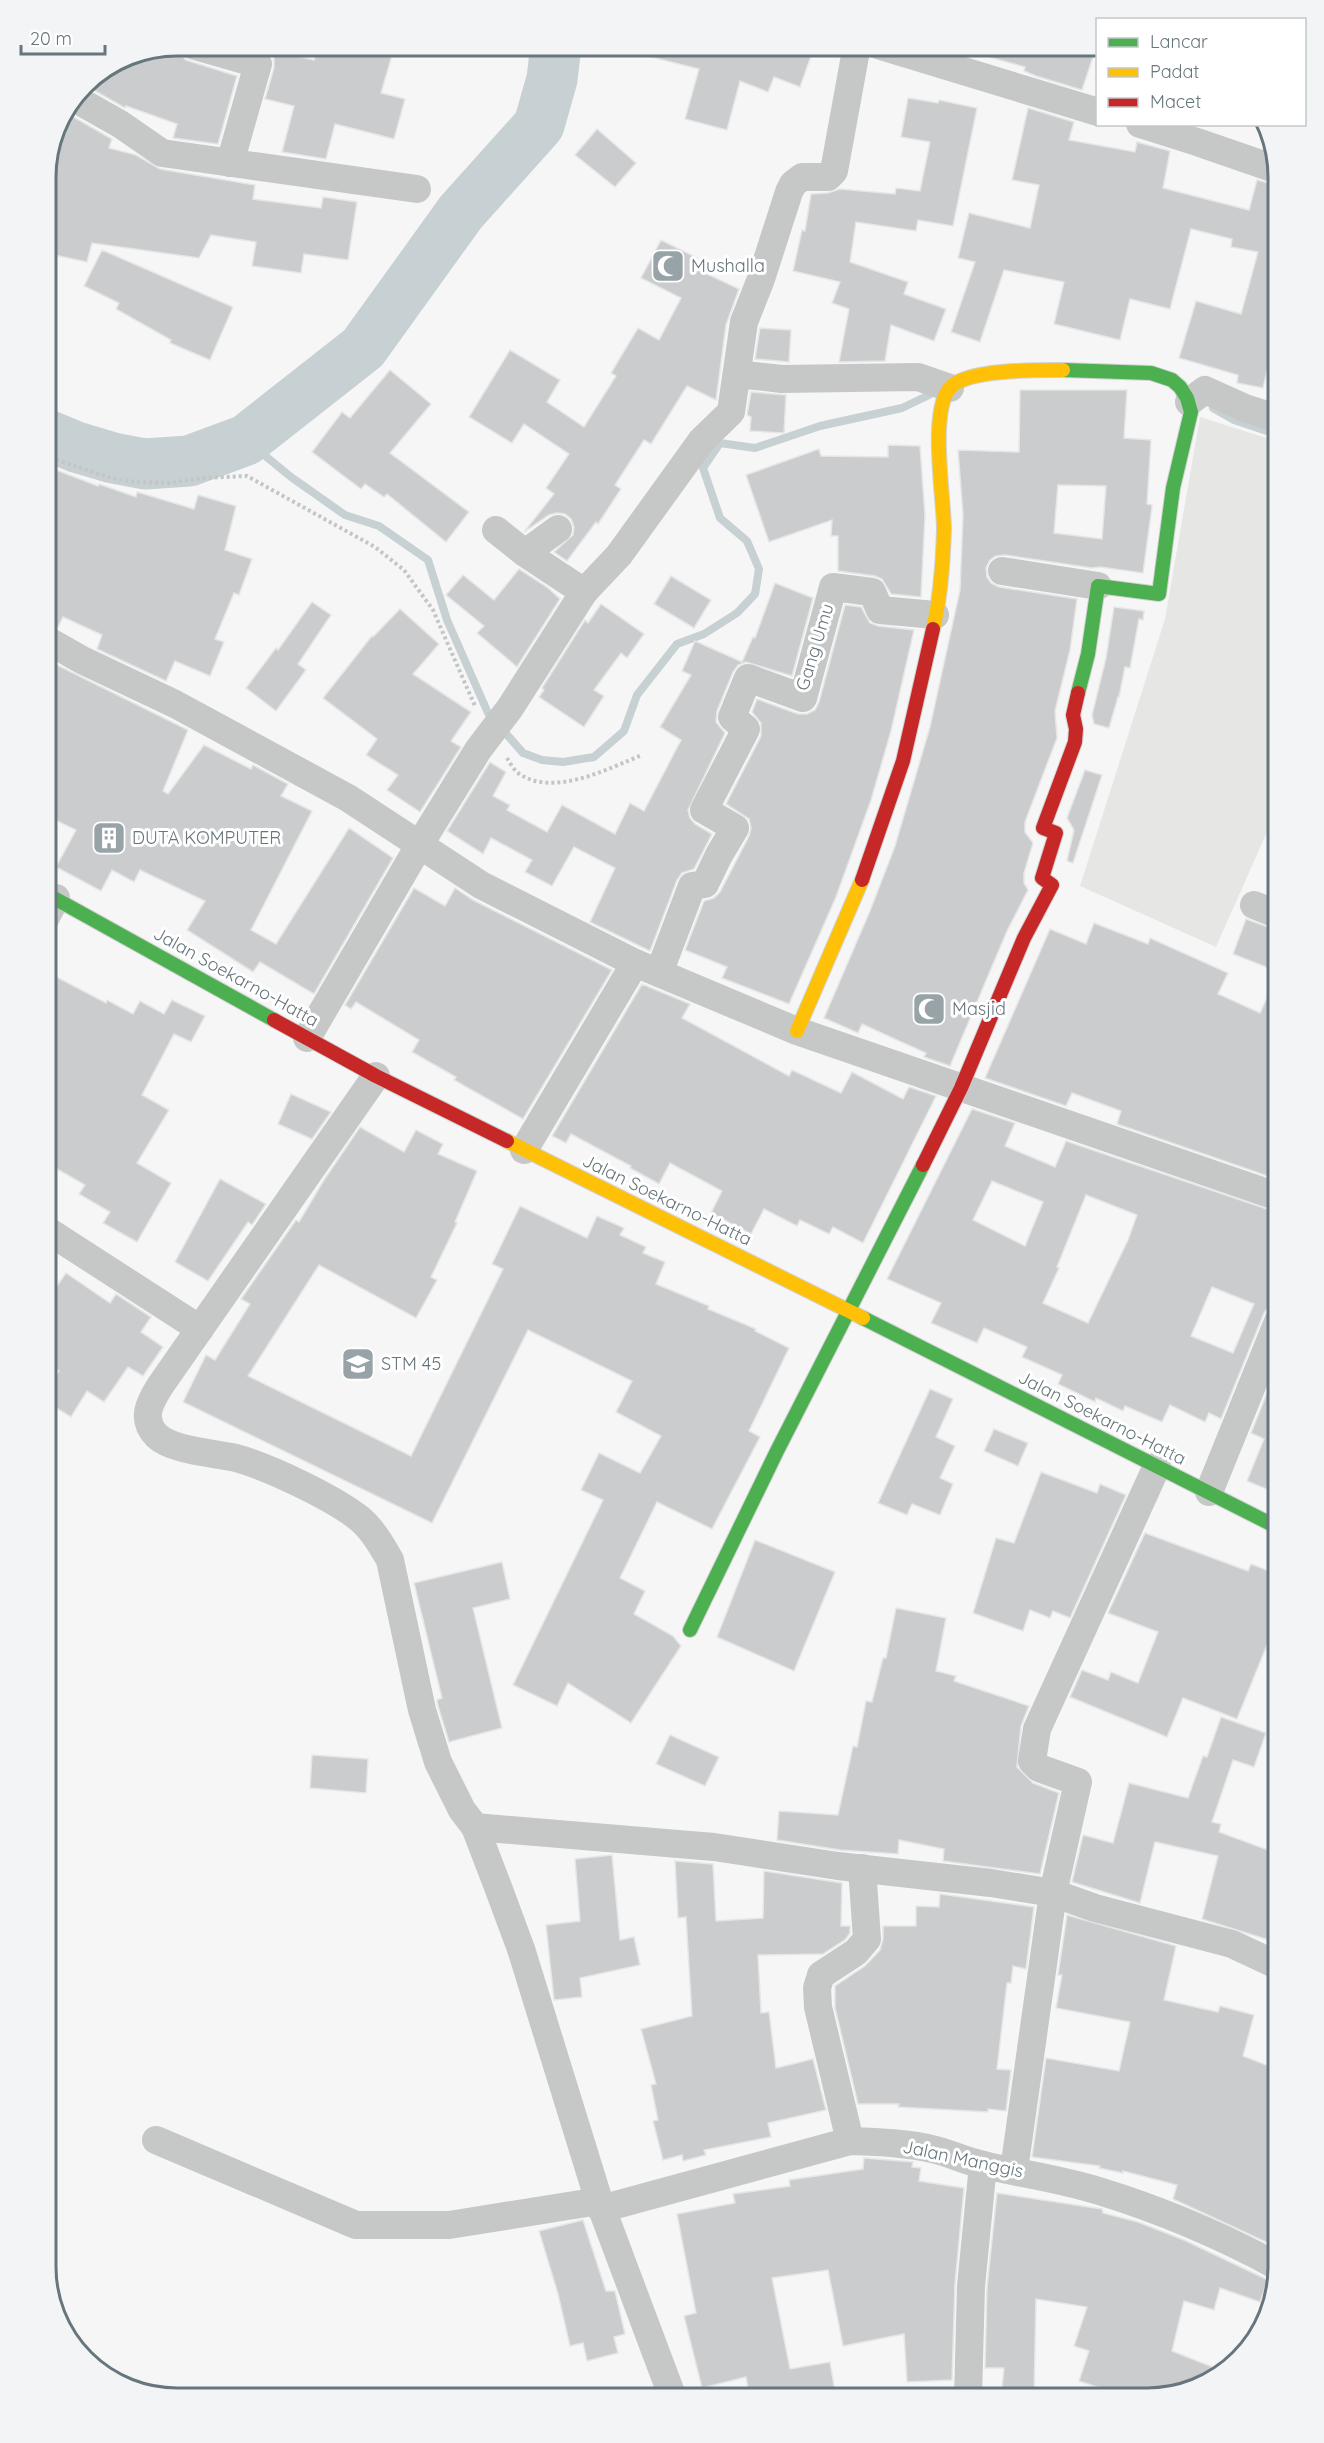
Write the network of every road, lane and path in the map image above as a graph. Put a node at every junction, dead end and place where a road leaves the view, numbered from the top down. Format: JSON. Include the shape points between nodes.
{"nodes":[{"id":1,"x":230,"y":56,"type":"edge"},
{"id":2,"x":855,"y":56,"type":"edge"},
{"id":3,"x":914,"y":56,"type":"edge"},
{"id":4,"x":82,"y":102,"type":"edge"},
{"id":5,"x":1096,"y":111,"type":"edge"},
{"id":6,"x":1153,"y":126,"type":"edge"},
{"id":7,"x":1199,"y":133,"type":"edge"},
{"id":8,"x":230,"y":163,"type":"junction"},
{"id":9,"x":1267,"y":166,"type":"edge"},
{"id":10,"x":417,"y":189,"type":"dead end"},
{"id":11,"x":736,"y":374,"type":"junction"},
{"id":12,"x":950,"y":388,"type":"junction"},
{"id":13,"x":1189,"y":402,"type":"junction"},
{"id":14,"x":1268,"y":415,"type":"edge"},
{"id":15,"x":56,"y":460,"type":"edge"},
{"id":16,"x":558,"y":529,"type":"dead end"},
{"id":17,"x":496,"y":530,"type":"dead end"},
{"id":18,"x":525,"y":553,"type":"junction"},
{"id":19,"x":1002,"y":571,"type":"dead end"},
{"id":20,"x":1098,"y":586,"type":"junction"},
{"id":21,"x":584,"y":592,"type":"junction"},
{"id":22,"x":935,"y":615,"type":"junction"},
{"id":23,"x":56,"y":645,"type":"edge"},
{"id":24,"x":491,"y":734,"type":"junction"},
{"id":25,"x":642,"y":755,"type":"dead end"},
{"id":26,"x":420,"y":844,"type":"junction"},
{"id":27,"x":56,"y":908,"type":"edge"},
{"id":28,"x":646,"y":968,"type":"junction"},
{"id":29,"x":797,"y":1030,"type":"junction"},
{"id":30,"x":307,"y":1038,"type":"junction"},
{"id":31,"x":376,"y":1076,"type":"junction"},
{"id":32,"x":961,"y":1088,"type":"junction"},
{"id":33,"x":524,"y":1150,"type":"junction"},
{"id":34,"x":1268,"y":1193,"type":"edge"},
{"id":35,"x":56,"y":1236,"type":"edge"},
{"id":36,"x":848,"y":1310,"type":"junction"},
{"id":37,"x":200,"y":1329,"type":"junction"},
{"id":38,"x":1268,"y":1346,"type":"edge"},
{"id":39,"x":1157,"y":1466,"type":"junction"},
{"id":40,"x":1209,"y":1492,"type":"junction"},
{"id":41,"x":1268,"y":1522,"type":"edge"},
{"id":42,"x":690,"y":1630,"type":"dead end"},
{"id":43,"x":475,"y":1827,"type":"junction"},
{"id":44,"x":862,"y":1868,"type":"junction"},
{"id":45,"x":1053,"y":1893,"type":"junction"},
{"id":46,"x":1268,"y":1961,"type":"edge"},
{"id":47,"x":156,"y":2140,"type":"dead end"},
{"id":48,"x":850,"y":2141,"type":"junction"},
{"id":49,"x":983,"y":2165,"type":"junction"},
{"id":50,"x":1014,"y":2170,"type":"junction"},
{"id":51,"x":600,"y":2205,"type":"junction"},
{"id":52,"x":1268,"y":2261,"type":"edge"},
{"id":53,"x":669,"y":2388,"type":"edge"},
{"id":54,"x":968,"y":2388,"type":"edge"}],
"edges":[{"from":1,"to":8,"type":"street","via":[[258,64]]},
{"from":2,"to":11,"type":"street","via":[[834,171],[828,177],[802,177],[789,192],[744,322]]},
{"from":3,"to":5,"type":"street"},
{"from":4,"to":8,"type":"street","via":[[162,153]]},
{"from":6,"to":7,"type":"street"},
{"from":7,"to":9,"type":"street"},
{"from":8,"to":10,"type":"street"},
{"from":11,"to":12,"type":"street","via":[[782,380],[918,377]]},
{"from":11,"to":21,"type":"street","via":[[730,412],[702,440],[619,555]]},
{"from":12,"to":13,"type":"main road","via":[[970,377],[1010,372],[1150,371],[1174,382]]},
{"from":12,"to":22,"type":"main road","via":[[940,430],[944,513],[942,578]]},
{"from":13,"to":14,"type":"street","via":[[1205,390]]},
{"from":13,"to":20,"type":"main road","via":[[1191,412],[1173,488],[1159,594]]},
{"from":15,"to":24,"type":"path","via":[[136,482],[246,476],[375,547],[404,570],[433,610]]},
{"from":16,"to":18,"type":"street"},
{"from":17,"to":18,"type":"street"},
{"from":18,"to":21,"type":"street"},
{"from":19,"to":20,"type":"street"},
{"from":20,"to":32,"type":"main road","via":[[1088,654],[1073,714],[1075,742],[1043,828],[1056,833],[1041,878],[1052,885],[1024,938]]},
{"from":21,"to":24,"type":"street"},
{"from":22,"to":28,"type":"street","name":"Gang Umu","via":[[880,610],[872,592],[833,587],[802,698],[748,678],[732,717],[746,729],[704,810],[735,828],[705,884],[692,886]]},
{"from":22,"to":29,"type":"main road","via":[[899,773],[885,817],[844,928]]},
{"from":23,"to":26,"type":"street","via":[[176,704],[328,787]]},
{"from":24,"to":25,"type":"path","via":[[517,773],[540,783],[578,780]]},
{"from":24,"to":26,"type":"street"},
{"from":26,"to":28,"type":"street","via":[[481,885]]},
{"from":26,"to":30,"type":"street"},
{"from":27,"to":30,"type":"main road","name":"Jalan Soekarno-Hatta"},
{"from":28,"to":29,"type":"street"},
{"from":28,"to":33,"type":"street"},
{"from":29,"to":32,"type":"street"},
{"from":30,"to":31,"type":"main road","name":"Jalan Soekarno-Hatta"},
{"from":31,"to":33,"type":"main road","name":"Jalan Soekarno-Hatta"},
{"from":31,"to":37,"type":"street"},
{"from":32,"to":34,"type":"street"},
{"from":32,"to":36,"type":"main road"},
{"from":33,"to":36,"type":"main road","name":"Jalan Soekarno-Hatta"},
{"from":35,"to":37,"type":"street"},
{"from":36,"to":39,"type":"main road","name":"Jalan Soekarno-Hatta"},
{"from":36,"to":42,"type":"main road"},
{"from":37,"to":43,"type":"street","via":[[150,1403],[147,1418],[151,1428],[171,1443],[238,1459],[288,1478],[361,1520],[378,1539],[390,1560],[422,1710],[438,1762]]},
{"from":38,"to":40,"type":"street"},
{"from":39,"to":40,"type":"main road","name":"Jalan Soekarno-Hatta"},
{"from":39,"to":45,"type":"street","via":[[1035,1739],[1032,1761],[1039,1768],[1078,1782]]},
{"from":40,"to":41,"type":"main road","name":"Jalan Soekarno-Hatta"},
{"from":43,"to":44,"type":"street","via":[[714,1847]]},
{"from":43,"to":51,"type":"street","via":[[521,1949]]},
{"from":44,"to":45,"type":"street"},
{"from":44,"to":48,"type":"street","via":[[867,1939],[856,1952],[821,1975],[817,1988],[818,2007]]},
{"from":45,"to":46,"type":"street","via":[[1232,1944]]},
{"from":45,"to":50,"type":"street"},
{"from":47,"to":51,"type":"street","name":"Jalan Manggis","via":[[356,2225],[449,2225]]},
{"from":48,"to":49,"type":"street","name":"Jalan Manggis","via":[[936,2150]]},
{"from":48,"to":51,"type":"street","name":"Jalan Manggis"},
{"from":49,"to":50,"type":"street","name":"Jalan Manggis"},
{"from":49,"to":54,"type":"street","via":[[971,2286]]},
{"from":50,"to":52,"type":"street","name":"Jalan Manggis","via":[[1098,2190],[1170,2216]]},
{"from":51,"to":53,"type":"street"}]}
